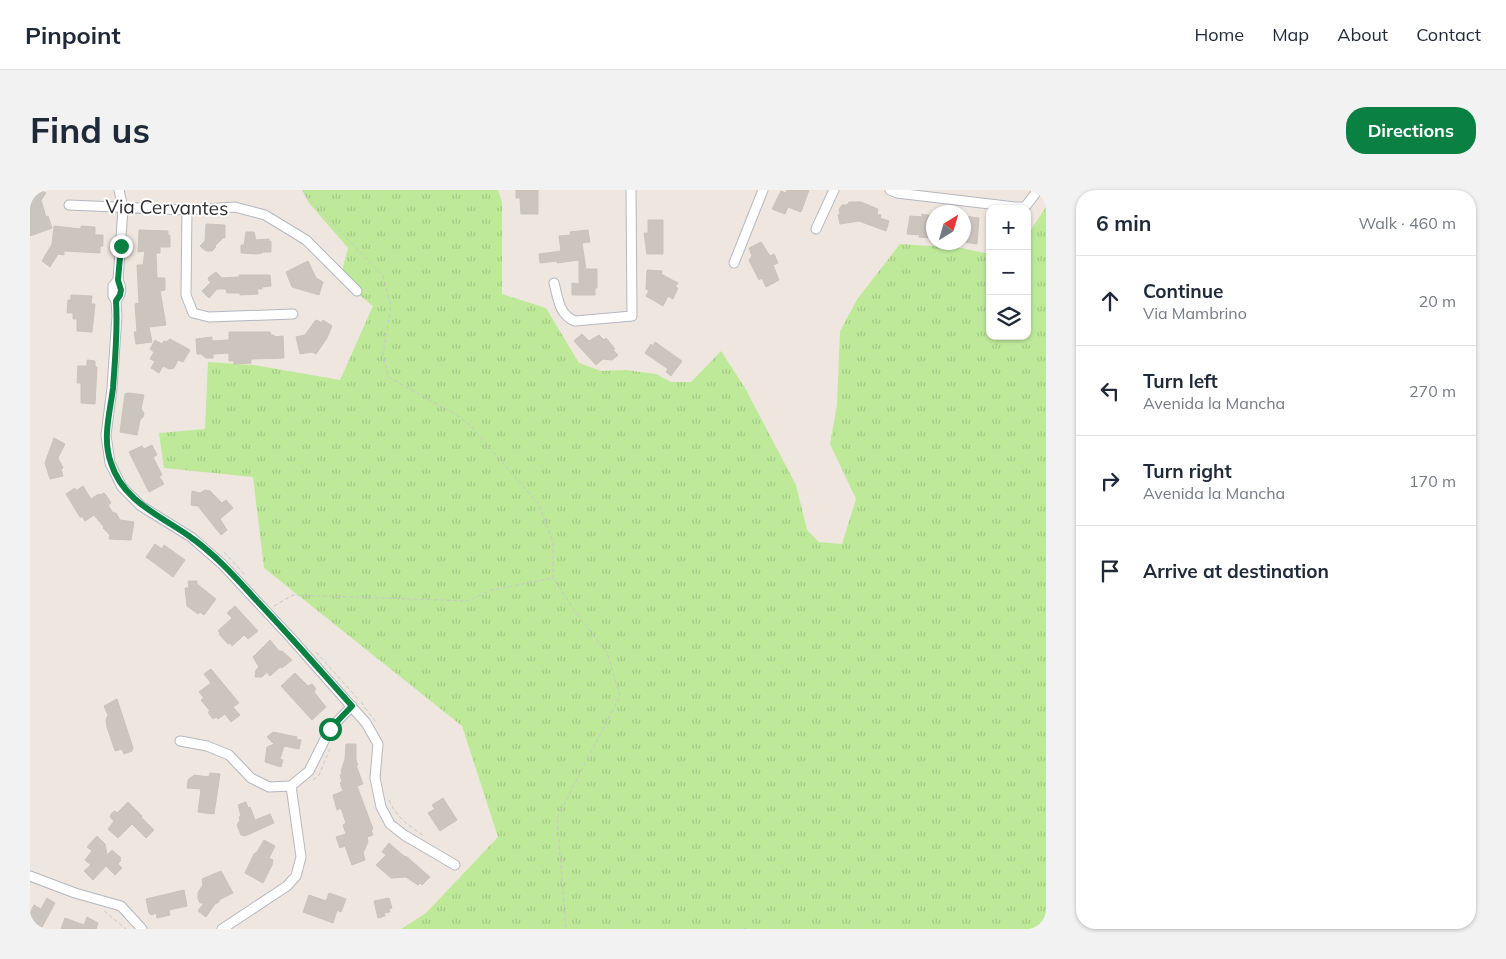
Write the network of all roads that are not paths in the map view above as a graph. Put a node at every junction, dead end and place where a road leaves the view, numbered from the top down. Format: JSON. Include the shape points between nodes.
{"nodes":[{"id":1,"x":120,"y":190,"type":"edge"},
{"id":2,"x":631,"y":190,"type":"edge"},
{"id":3,"x":763,"y":190,"type":"edge"},
{"id":4,"x":834,"y":190,"type":"edge"},
{"id":5,"x":890,"y":190,"type":"edge"},
{"id":6,"x":1038,"y":190,"type":"edge"},
{"id":7,"x":68,"y":205,"type":"dead end"},
{"id":8,"x":123,"y":208,"type":"junction"},
{"id":9,"x":186,"y":210,"type":"junction"},
{"id":10,"x":816,"y":229,"type":"dead end"},
{"id":11,"x":734,"y":263,"type":"dead end"},
{"id":12,"x":554,"y":283,"type":"dead end"},
{"id":13,"x":357,"y":291,"type":"dead end"},
{"id":14,"x":292,"y":314,"type":"dead end"},
{"id":15,"x":352,"y":706,"type":"junction"},
{"id":16,"x":180,"y":740,"type":"dead end"},
{"id":17,"x":291,"y":786,"type":"junction"},
{"id":18,"x":455,"y":865,"type":"dead end"},
{"id":19,"x":30,"y":876,"type":"edge"},
{"id":20,"x":142,"y":929,"type":"edge"},
{"id":21,"x":222,"y":929,"type":"edge"}],
"edges":[{"from":1,"to":8,"type":"street"},
{"from":2,"to":12,"type":"street","via":[[632,316],[575,322],[562,312]]},
{"from":3,"to":11,"type":"street"},
{"from":4,"to":10,"type":"street"},
{"from":5,"to":6,"type":"street","via":[[1015,208],[1025,207]]},
{"from":7,"to":8,"type":"street","name":"Via Cervantes"},
{"from":8,"to":9,"type":"street","name":"Via Cervantes"},
{"from":8,"to":15,"type":"street","via":[[118,280],[121,290],[116,301],[112,388],[106,434],[110,463],[122,487],[141,506],[191,537],[222,564]]},
{"from":9,"to":13,"type":"street","name":"Via Cervantes","via":[[235,207],[264,215],[306,240]]},
{"from":9,"to":14,"type":"street","via":[[186,295],[192,313],[209,317]]},
{"from":15,"to":17,"type":"street","via":[[330,729],[309,771]]},
{"from":15,"to":18,"type":"street","via":[[366,722],[378,744],[375,778],[381,807],[390,824]]},
{"from":16,"to":17,"type":"street","via":[[228,755],[251,778],[269,786]]},
{"from":17,"to":21,"type":"street","via":[[301,857],[296,876],[287,886]]},
{"from":19,"to":20,"type":"street","via":[[122,906]]}]}
